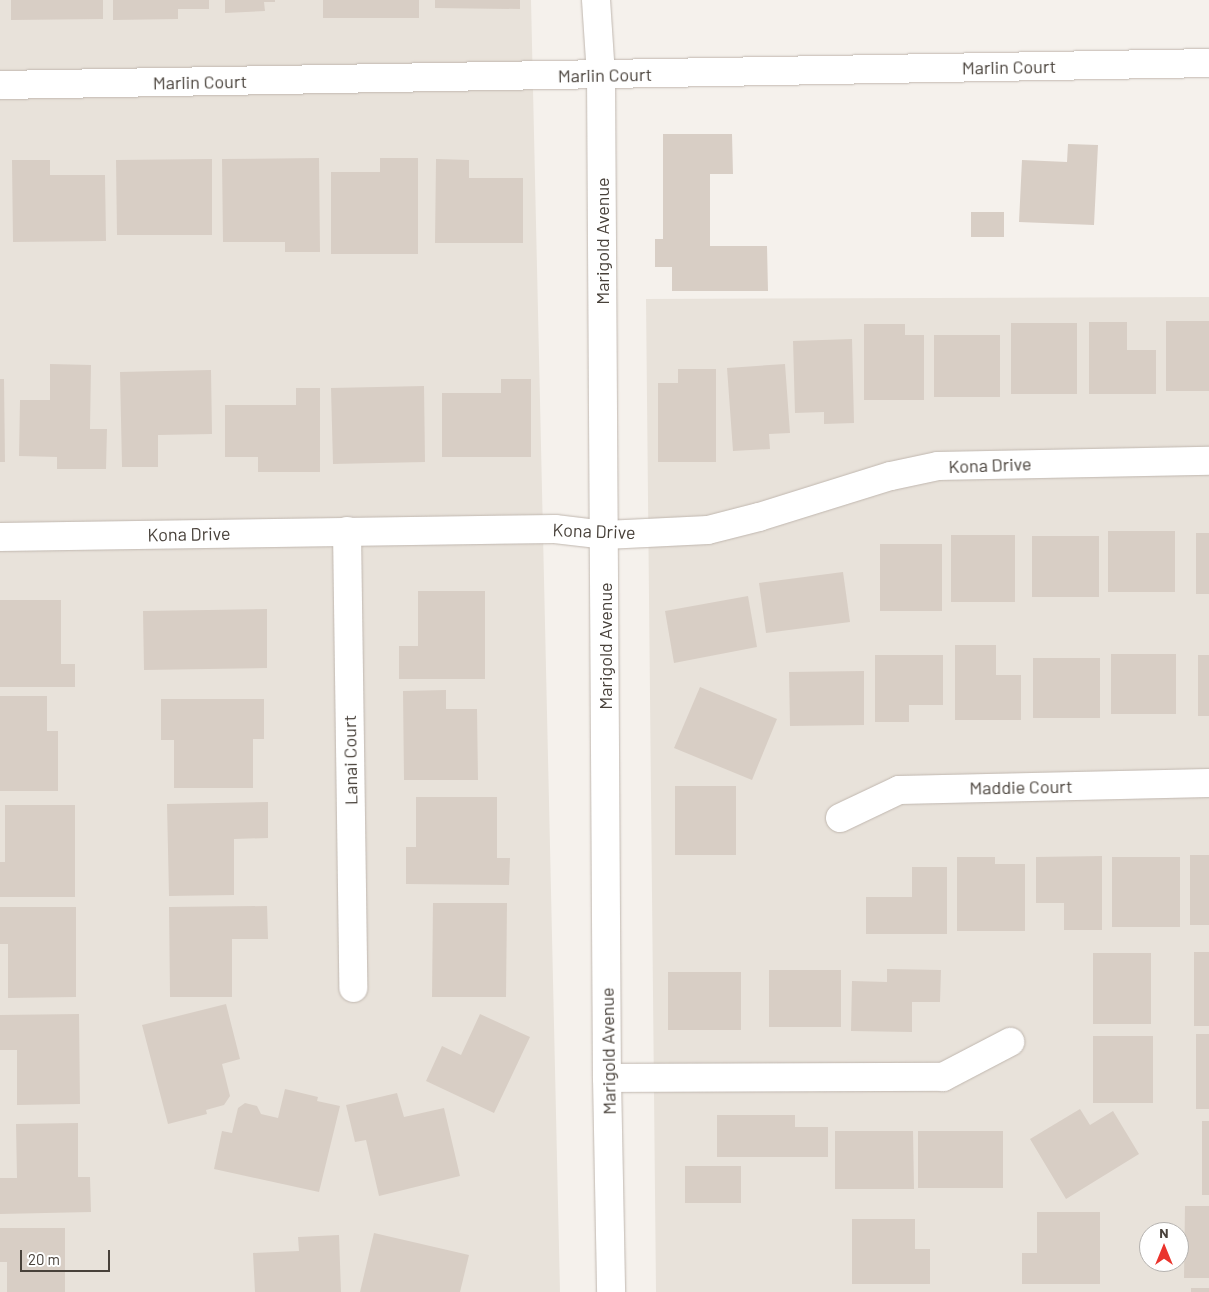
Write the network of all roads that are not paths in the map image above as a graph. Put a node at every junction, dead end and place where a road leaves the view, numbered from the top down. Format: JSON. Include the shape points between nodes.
{"nodes":[{"id":1,"x":596,"y":0,"type":"edge"},
{"id":2,"x":1209,"y":63,"type":"edge"},
{"id":3,"x":601,"y":75,"type":"junction"},
{"id":4,"x":0,"y":85,"type":"edge"},
{"id":5,"x":1209,"y":461,"type":"edge"},
{"id":6,"x":347,"y":531,"type":"junction"},
{"id":7,"x":605,"y":535,"type":"junction"},
{"id":8,"x":0,"y":537,"type":"edge"},
{"id":9,"x":1209,"y":783,"type":"edge"},
{"id":10,"x":840,"y":818,"type":"dead end"},
{"id":11,"x":353,"y":988,"type":"dead end"},
{"id":12,"x":1010,"y":1042,"type":"dead end"},
{"id":13,"x":608,"y":1078,"type":"junction"},
{"id":14,"x":611,"y":1292,"type":"edge"}],
"edges":[{"from":1,"to":3,"type":"street","name":"Marigold Avenue"},
{"from":2,"to":3,"type":"street","name":"Marlin Court"},
{"from":3,"to":4,"type":"street","name":"Marlin Court"},
{"from":3,"to":7,"type":"street","name":"Marigold Avenue"},
{"from":5,"to":7,"type":"street","name":"Kona Drive","via":[[938,466],[891,476],[708,530]]},
{"from":6,"to":7,"type":"street","name":"Kona Drive","via":[[555,529]]},
{"from":6,"to":8,"type":"street","name":"Kona Drive"},
{"from":6,"to":11,"type":"street","name":"Lanai Court"},
{"from":7,"to":13,"type":"street","name":"Marigold Avenue"},
{"from":9,"to":10,"type":"street","name":"Maddie Court","via":[[899,790]]},
{"from":12,"to":13,"type":"street","via":[[943,1077]]},
{"from":13,"to":14,"type":"street","name":"Marigold Avenue"}]}
